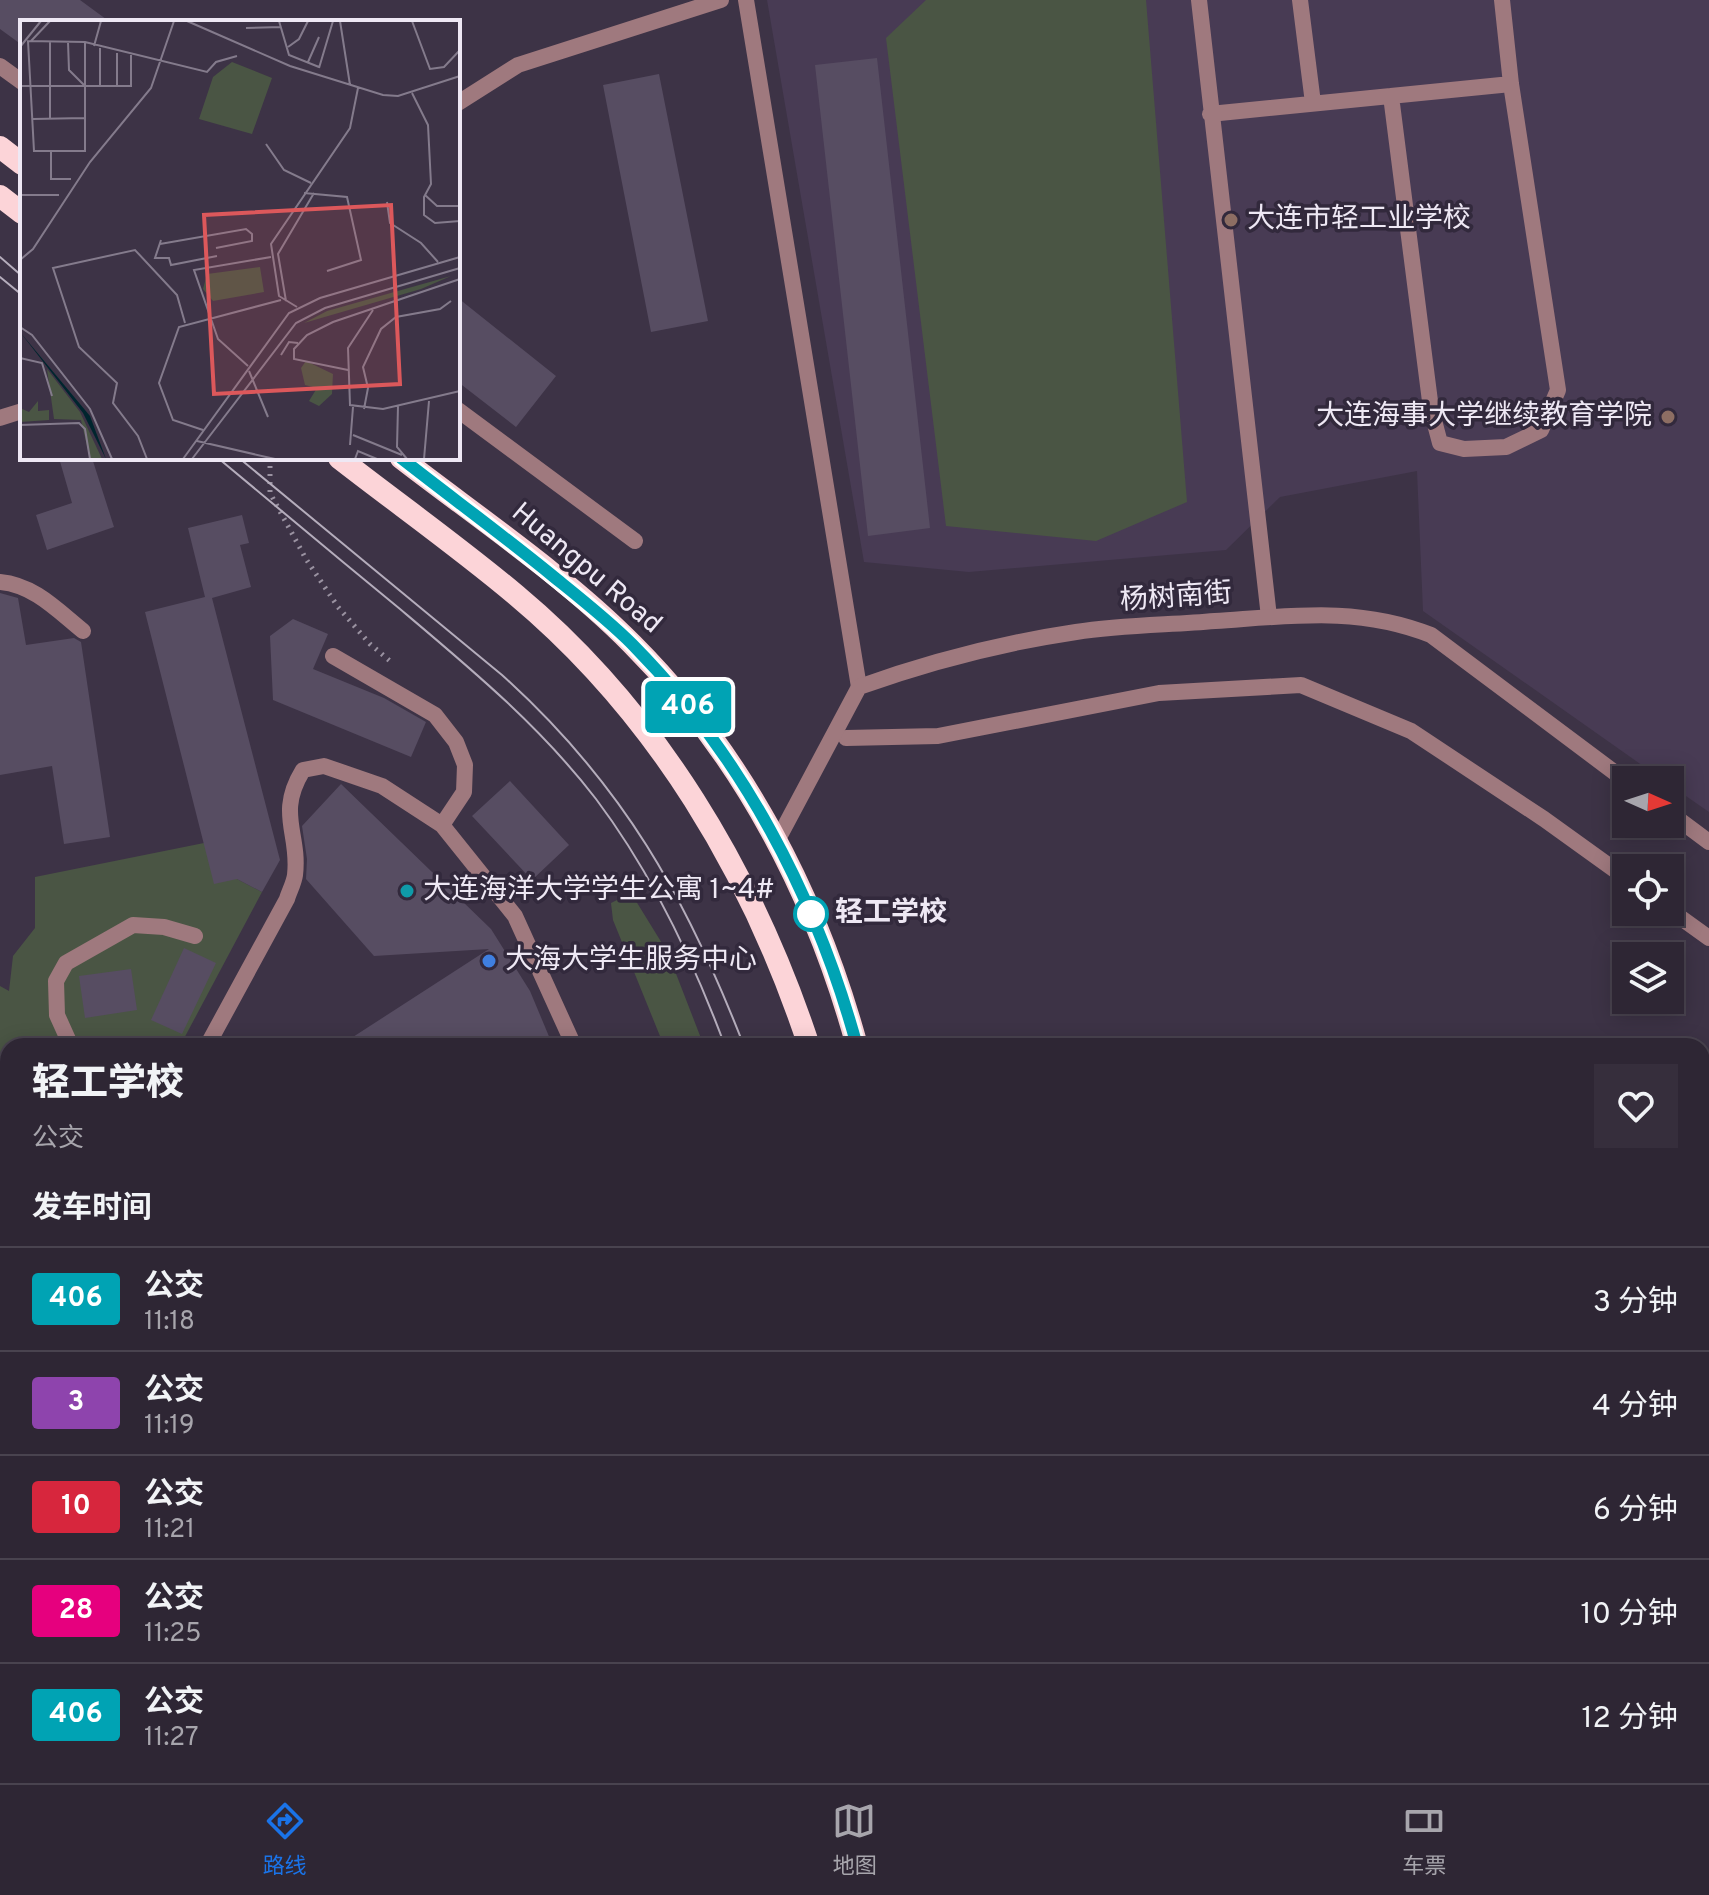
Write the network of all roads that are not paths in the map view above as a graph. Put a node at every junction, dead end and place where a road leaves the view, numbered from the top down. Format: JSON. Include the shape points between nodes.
{"nodes":[{"id":1,"x":721,"y":0,"type":"edge"},
{"id":2,"x":746,"y":0,"type":"edge"},
{"id":3,"x":1199,"y":0,"type":"edge"},
{"id":4,"x":1300,"y":0,"type":"edge"},
{"id":5,"x":1502,"y":0,"type":"edge"},
{"id":6,"x":0,"y":66,"type":"edge"},
{"id":7,"x":20,"y":81,"type":"edge"},
{"id":8,"x":1511,"y":84,"type":"junction"},
{"id":9,"x":1391,"y":96,"type":"junction"},
{"id":10,"x":460,"y":102,"type":"edge"},
{"id":11,"x":1313,"y":103,"type":"junction"},
{"id":12,"x":1210,"y":114,"type":"junction"},
{"id":13,"x":0,"y":147,"type":"edge"},
{"id":14,"x":20,"y":162,"type":"edge"},
{"id":15,"x":0,"y":196,"type":"edge"},
{"id":16,"x":20,"y":211,"type":"edge"},
{"id":17,"x":460,"y":411,"type":"edge"},
{"id":18,"x":20,"y":412,"type":"edge"},
{"id":19,"x":0,"y":418,"type":"edge"},
{"id":20,"x":342,"y":460,"type":"edge"},
{"id":21,"x":404,"y":460,"type":"edge"},
{"id":22,"x":635,"y":541,"type":"dead end"},
{"id":23,"x":0,"y":582,"type":"edge"},
{"id":24,"x":1269,"y":617,"type":"junction"},
{"id":25,"x":83,"y":631,"type":"dead end"},
{"id":26,"x":333,"y":656,"type":"dead end"},
{"id":27,"x":859,"y":687,"type":"junction"},
{"id":28,"x":846,"y":738,"type":"dead end"},
{"id":29,"x":1612,"y":771,"type":"edge"},
{"id":30,"x":1684,"y":823,"type":"edge"},
{"id":31,"x":442,"y":825,"type":"junction"},
{"id":32,"x":777,"y":841,"type":"junction"},
{"id":33,"x":1709,"y":842,"type":"edge"},
{"id":34,"x":1612,"y":868,"type":"edge"},
{"id":35,"x":1684,"y":920,"type":"edge"},
{"id":36,"x":195,"y":936,"type":"dead end"},
{"id":37,"x":1709,"y":938,"type":"edge"},
{"id":38,"x":67,"y":1038,"type":"edge"},
{"id":39,"x":211,"y":1038,"type":"edge"},
{"id":40,"x":570,"y":1038,"type":"edge"},
{"id":41,"x":806,"y":1038,"type":"edge"},
{"id":42,"x":854,"y":1038,"type":"edge"}],
"edges":[{"from":1,"to":10,"type":"street","via":[[518,65]]},
{"from":2,"to":27,"type":"street"},
{"from":3,"to":12,"type":"street"},
{"from":4,"to":11,"type":"street"},
{"from":5,"to":8,"type":"street"},
{"from":6,"to":7,"type":"street"},
{"from":8,"to":9,"type":"street"},
{"from":8,"to":9,"type":"street","via":[[1558,390],[1541,430],[1506,447],[1464,449],[1440,443],[1431,409]]},
{"from":9,"to":11,"type":"street"},
{"from":11,"to":12,"type":"street"},
{"from":12,"to":24,"type":"street"},
{"from":13,"to":14,"type":"highway"},
{"from":15,"to":16,"type":"highway"},
{"from":17,"to":22,"type":"street"},
{"from":18,"to":19,"type":"street"},
{"from":20,"to":41,"type":"highway","via":[[516,595],[642,724],[726,853],[774,950]]},
{"from":21,"to":32,"type":"highway","name":"Huangpu Road","via":[[630,642],[729,760]]},
{"from":23,"to":25,"type":"street","via":[[30,588]]},
{"from":24,"to":27,"type":"street","name":"杨树南街","via":[[1079,631],[986,649]]},
{"from":24,"to":29,"type":"street","name":"杨树南街","via":[[1370,617],[1431,635]]},
{"from":26,"to":31,"type":"street","via":[[435,715],[456,742],[465,765],[464,792]]},
{"from":27,"to":32,"type":"street"},
{"from":28,"to":34,"type":"street","via":[[938,736],[1159,693],[1301,685],[1411,731]]},
{"from":30,"to":33,"type":"street"},
{"from":31,"to":39,"type":"street","via":[[382,786],[324,766],[303,770],[294,784],[288,815],[295,876]]},
{"from":31,"to":40,"type":"street","via":[[515,916]]},
{"from":32,"to":42,"type":"highway","name":"Huangpu Road","via":[[823,943]]},
{"from":35,"to":37,"type":"street"},
{"from":36,"to":38,"type":"street","via":[[133,925],[66,963],[56,981],[57,1015]]}]}
